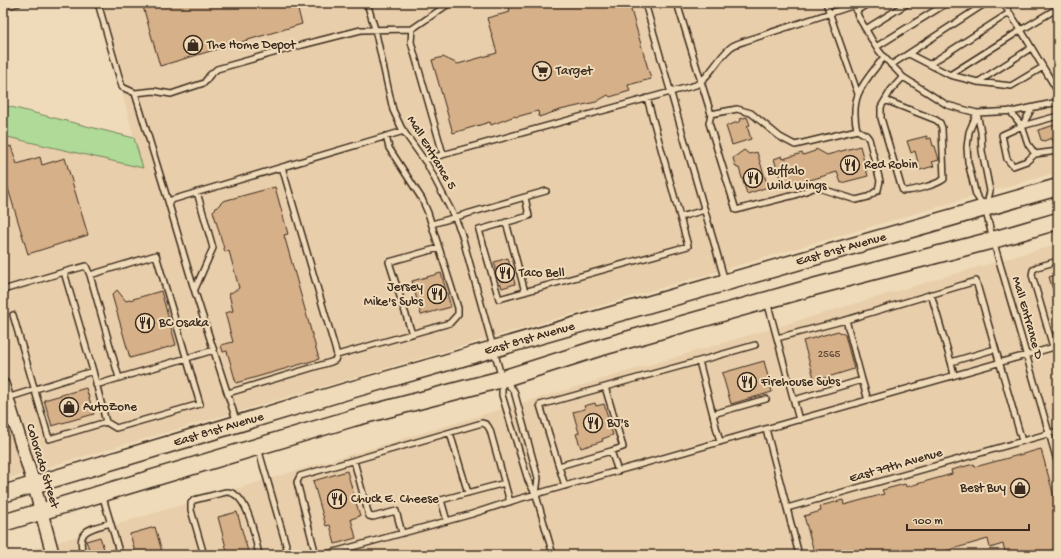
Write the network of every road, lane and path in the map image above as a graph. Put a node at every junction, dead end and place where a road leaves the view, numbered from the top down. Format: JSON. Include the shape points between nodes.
{"nodes":[{"id":1,"x":18,"y":3,"type":"edge"},
{"id":2,"x":98,"y":3,"type":"edge"},
{"id":3,"x":368,"y":3,"type":"edge"},
{"id":4,"x":450,"y":3,"type":"edge"},
{"id":5,"x":645,"y":3,"type":"edge"},
{"id":6,"x":677,"y":3,"type":"edge"},
{"id":7,"x":826,"y":3,"type":"edge"},
{"id":8,"x":869,"y":3,"type":"edge"},
{"id":9,"x":908,"y":3,"type":"edge"},
{"id":10,"x":947,"y":3,"type":"edge"},
{"id":11,"x":986,"y":3,"type":"edge"},
{"id":12,"x":1003,"y":3,"type":"edge"},
{"id":13,"x":855,"y":6,"type":"edge"},
{"id":14,"x":3,"y":7,"type":"edge"},
{"id":15,"x":1058,"y":8,"type":"edge"},
{"id":16,"x":1009,"y":13,"type":"junction"},
{"id":17,"x":829,"y":14,"type":"junction"},
{"id":18,"x":412,"y":28,"type":"junction"},
{"id":19,"x":375,"y":29,"type":"junction"},
{"id":20,"x":866,"y":29,"type":"junction"},
{"id":21,"x":1021,"y":30,"type":"junction"},
{"id":22,"x":876,"y":47,"type":"junction"},
{"id":23,"x":1031,"y":48,"type":"junction"},
{"id":24,"x":909,"y":54,"type":"junction"},
{"id":25,"x":884,"y":58,"type":"junction"},
{"id":26,"x":930,"y":64,"type":"junction"},
{"id":27,"x":891,"y":65,"type":"junction"},
{"id":28,"x":1043,"y":67,"type":"junction"},
{"id":29,"x":950,"y":75,"type":"junction"},
{"id":30,"x":903,"y":77,"type":"junction"},
{"id":31,"x":701,"y":82,"type":"junction"},
{"id":32,"x":978,"y":82,"type":"junction"},
{"id":33,"x":670,"y":92,"type":"junction"},
{"id":34,"x":1058,"y":92,"type":"edge"},
{"id":35,"x":135,"y":93,"type":"junction"},
{"id":36,"x":858,"y":94,"type":"junction"},
{"id":37,"x":647,"y":98,"type":"junction"},
{"id":38,"x":885,"y":100,"type":"junction"},
{"id":39,"x":1058,"y":102,"type":"edge"},
{"id":40,"x":1032,"y":108,"type":"junction"},
{"id":41,"x":1010,"y":111,"type":"junction"},
{"id":42,"x":976,"y":113,"type":"junction"},
{"id":43,"x":711,"y":114,"type":"junction"},
{"id":44,"x":1058,"y":116,"type":"edge"},
{"id":45,"x":1022,"y":126,"type":"junction"},
{"id":46,"x":857,"y":130,"type":"junction"},
{"id":47,"x":404,"y":131,"type":"junction"},
{"id":48,"x":386,"y":136,"type":"junction"},
{"id":49,"x":1058,"y":151,"type":"edge"},
{"id":50,"x":443,"y":154,"type":"junction"},
{"id":51,"x":1035,"y":154,"type":"junction"},
{"id":52,"x":424,"y":160,"type":"junction"},
{"id":53,"x":282,"y":168,"type":"junction"},
{"id":54,"x":1058,"y":187,"type":"edge"},
{"id":55,"x":546,"y":191,"type":"dead end"},
{"id":56,"x":197,"y":192,"type":"junction"},
{"id":57,"x":525,"y":197,"type":"junction"},
{"id":58,"x":168,"y":201,"type":"junction"},
{"id":59,"x":985,"y":208,"type":"junction"},
{"id":60,"x":704,"y":210,"type":"junction"},
{"id":61,"x":680,"y":217,"type":"junction"},
{"id":62,"x":455,"y":218,"type":"junction"},
{"id":63,"x":1058,"y":221,"type":"edge"},
{"id":64,"x":506,"y":222,"type":"junction"},
{"id":65,"x":432,"y":224,"type":"junction"},
{"id":66,"x":993,"y":240,"type":"junction"},
{"id":67,"x":439,"y":248,"type":"junction"},
{"id":68,"x":1058,"y":261,"type":"edge"},
{"id":69,"x":64,"y":272,"type":"junction"},
{"id":70,"x":90,"y":275,"type":"junction"},
{"id":71,"x":725,"y":282,"type":"junction"},
{"id":72,"x":194,"y":289,"type":"junction"},
{"id":73,"x":3,"y":290,"type":"edge"},
{"id":74,"x":525,"y":292,"type":"junction"},
{"id":75,"x":931,"y":294,"type":"junction"},
{"id":76,"x":767,"y":300,"type":"junction"},
{"id":77,"x":13,"y":315,"type":"dead end"},
{"id":78,"x":846,"y":320,"type":"junction"},
{"id":79,"x":412,"y":334,"type":"junction"},
{"id":80,"x":777,"y":338,"type":"junction"},
{"id":81,"x":755,"y":345,"type":"dead end"},
{"id":82,"x":1056,"y":346,"type":"edge"},
{"id":83,"x":494,"y":349,"type":"junction"},
{"id":84,"x":214,"y":350,"type":"junction"},
{"id":85,"x":995,"y":350,"type":"junction"},
{"id":86,"x":337,"y":355,"type":"junction"},
{"id":87,"x":1026,"y":355,"type":"junction"},
{"id":88,"x":186,"y":358,"type":"junction"},
{"id":89,"x":699,"y":361,"type":"junction"},
{"id":90,"x":951,"y":362,"type":"junction"},
{"id":91,"x":999,"y":363,"type":"junction"},
{"id":92,"x":93,"y":371,"type":"junction"},
{"id":93,"x":954,"y":376,"type":"junction"},
{"id":94,"x":119,"y":378,"type":"junction"},
{"id":95,"x":502,"y":379,"type":"junction"},
{"id":96,"x":862,"y":380,"type":"junction"},
{"id":97,"x":3,"y":385,"type":"edge"},
{"id":98,"x":96,"y":385,"type":"junction"},
{"id":99,"x":605,"y":387,"type":"junction"},
{"id":100,"x":34,"y":389,"type":"junction"},
{"id":101,"x":228,"y":393,"type":"junction"},
{"id":102,"x":7,"y":398,"type":"junction"},
{"id":103,"x":766,"y":399,"type":"dead end"},
{"id":104,"x":794,"y":400,"type":"junction"},
{"id":105,"x":868,"y":400,"type":"junction"},
{"id":106,"x":713,"y":414,"type":"junction"},
{"id":107,"x":799,"y":420,"type":"junction"},
{"id":108,"x":106,"y":422,"type":"junction"},
{"id":109,"x":9,"y":423,"type":"edge"},
{"id":110,"x":238,"y":424,"type":"junction"},
{"id":111,"x":766,"y":430,"type":"junction"},
{"id":112,"x":1058,"y":431,"type":"edge"},
{"id":113,"x":450,"y":433,"type":"junction"},
{"id":114,"x":1050,"y":434,"type":"junction"},
{"id":115,"x":1022,"y":441,"type":"junction"},
{"id":116,"x":720,"y":442,"type":"junction"},
{"id":117,"x":258,"y":447,"type":"junction"},
{"id":118,"x":611,"y":451,"type":"junction"},
{"id":119,"x":354,"y":461,"type":"junction"},
{"id":120,"x":1058,"y":464,"type":"edge"},
{"id":121,"x":559,"y":466,"type":"junction"},
{"id":122,"x":618,"y":471,"type":"junction"},
{"id":123,"x":505,"y":483,"type":"junction"},
{"id":124,"x":34,"y":485,"type":"junction"},
{"id":125,"x":565,"y":486,"type":"junction"},
{"id":126,"x":468,"y":493,"type":"junction"},
{"id":127,"x":3,"y":494,"type":"edge"},
{"id":128,"x":102,"y":494,"type":"junction"},
{"id":129,"x":536,"y":495,"type":"junction"},
{"id":130,"x":510,"y":502,"type":"junction"},
{"id":131,"x":788,"y":508,"type":"junction"},
{"id":132,"x":42,"y":511,"type":"junction"},
{"id":133,"x":447,"y":521,"type":"junction"},
{"id":134,"x":3,"y":523,"type":"edge"},
{"id":135,"x":110,"y":523,"type":"junction"},
{"id":136,"x":402,"y":533,"type":"junction"},
{"id":137,"x":83,"y":554,"type":"edge"},
{"id":138,"x":53,"y":555,"type":"edge"},
{"id":139,"x":120,"y":555,"type":"edge"},
{"id":140,"x":204,"y":555,"type":"edge"},
{"id":141,"x":260,"y":555,"type":"edge"},
{"id":142,"x":289,"y":555,"type":"edge"},
{"id":143,"x":316,"y":555,"type":"edge"},
{"id":144,"x":323,"y":555,"type":"edge"},
{"id":145,"x":554,"y":555,"type":"edge"},
{"id":146,"x":799,"y":555,"type":"edge"}],
"edges":[{"from":1,"to":14,"type":"lane"},
{"from":2,"to":35,"type":"lane","via":[[122,87]]},
{"from":3,"to":19,"type":"lane","name":"Mall Entrance 5"},
{"from":4,"to":18,"type":"lane"},
{"from":5,"to":33,"type":"lane"},
{"from":6,"to":31,"type":"lane"},
{"from":7,"to":17,"type":"lane"},
{"from":8,"to":13,"type":"lane"},
{"from":9,"to":20,"type":"lane"},
{"from":10,"to":22,"type":"lane"},
{"from":11,"to":24,"type":"lane"},
{"from":12,"to":16,"type":"lane"},
{"from":13,"to":17,"type":"lane"},
{"from":13,"to":20,"type":"lane"},
{"from":15,"to":21,"type":"lane"},
{"from":16,"to":21,"type":"lane"},
{"from":16,"to":26,"type":"lane"},
{"from":17,"to":31,"type":"lane","via":[[732,46]]},
{"from":17,"to":36,"type":"lane"},
{"from":18,"to":19,"type":"lane"},
{"from":18,"to":50,"type":"lane","via":[[411,42]]},
{"from":19,"to":35,"type":"lane","via":[[302,45],[217,70],[210,74],[204,83],[171,94],[154,91]]},
{"from":19,"to":47,"type":"lane","name":"Mall Entrance 5","via":[[393,110]]},
{"from":20,"to":22,"type":"lane"},
{"from":21,"to":23,"type":"lane"},
{"from":21,"to":29,"type":"lane"},
{"from":22,"to":25,"type":"lane"},
{"from":23,"to":28,"type":"lane"},
{"from":23,"to":32,"type":"lane"},
{"from":24,"to":26,"type":"lane"},
{"from":24,"to":27,"type":"lane"},
{"from":25,"to":27,"type":"lane"},
{"from":25,"to":36,"type":"lane"},
{"from":26,"to":29,"type":"lane"},
{"from":27,"to":30,"type":"lane"},
{"from":28,"to":32,"type":"lane","via":[[1011,86]]},
{"from":28,"to":34,"type":"lane"},
{"from":29,"to":32,"type":"lane"},
{"from":30,"to":38,"type":"lane"},
{"from":30,"to":42,"type":"lane","via":[[947,105]]},
{"from":31,"to":33,"type":"lane"},
{"from":31,"to":43,"type":"lane"},
{"from":33,"to":37,"type":"lane"},
{"from":33,"to":60,"type":"lane"},
{"from":35,"to":58,"type":"lane"},
{"from":36,"to":46,"type":"lane","via":[[854,117]]},
{"from":37,"to":50,"type":"lane"},
{"from":37,"to":61,"type":"lane"},
{"from":38,"to":38,"type":"lane","via":[[881,108],[881,118],[903,191],[940,182],[944,179],[940,123]]},
{"from":39,"to":40,"type":"lane"},
{"from":40,"to":41,"type":"lane"},
{"from":40,"to":45,"type":"lane"},
{"from":41,"to":42,"type":"lane"},
{"from":41,"to":45,"type":"lane"},
{"from":42,"to":59,"type":"lane","name":"Mall Entrance D","via":[[982,132],[982,151],[990,191]]},
{"from":42,"to":59,"type":"lane","name":"Mall Entrance D","via":[[969,132],[968,162],[976,195]]},
{"from":43,"to":46,"type":"lane","via":[[737,109],[751,113],[780,137],[795,145]]},
{"from":43,"to":46,"type":"lane","via":[[709,123],[736,210],[816,187],[856,200],[868,197],[878,190],[880,181],[869,139]]},
{"from":44,"to":45,"type":"lane"},
{"from":45,"to":51,"type":"lane","via":[[1028,144]]},
{"from":45,"to":51,"type":"lane","via":[[1002,135],[1007,159],[1013,166],[1027,161]]},
{"from":47,"to":48,"type":"lane"},
{"from":47,"to":52,"type":"lane","name":"Mall Entrance 5"},
{"from":48,"to":53,"type":"lane"},
{"from":48,"to":65,"type":"lane","via":[[389,148],[422,199]]},
{"from":49,"to":51,"type":"lane"},
{"from":50,"to":52,"type":"lane"},
{"from":52,"to":62,"type":"lane","name":"Mall Entrance 5"},
{"from":53,"to":56,"type":"lane"},
{"from":53,"to":86,"type":"lane"},
{"from":54,"to":59,"type":"highway","name":"East 81st Avenue"},
{"from":55,"to":57,"type":"lane"},
{"from":56,"to":58,"type":"lane"},
{"from":56,"to":72,"type":"lane","via":[[213,248]]},
{"from":57,"to":62,"type":"lane"},
{"from":57,"to":64,"type":"lane","via":[[529,216]]},
{"from":58,"to":72,"type":"lane"},
{"from":59,"to":66,"type":"lane","name":"Mall Entrance D"},
{"from":59,"to":71,"type":"highway","name":"East 81st Avenue"},
{"from":60,"to":61,"type":"lane"},
{"from":60,"to":71,"type":"lane"},
{"from":61,"to":74,"type":"lane","via":[[688,246]]},
{"from":62,"to":65,"type":"lane"},
{"from":62,"to":83,"type":"lane","name":"Mall Entrance 5"},
{"from":63,"to":66,"type":"highway"},
{"from":64,"to":74,"type":"lane"},
{"from":64,"to":74,"type":"lane","via":[[479,230],[481,238],[499,299]]},
{"from":65,"to":67,"type":"lane"},
{"from":66,"to":76,"type":"highway"},
{"from":66,"to":87,"type":"lane","name":"Mall Entrance D"},
{"from":67,"to":79,"type":"lane","via":[[458,314],[450,323]]},
{"from":67,"to":79,"type":"lane","via":[[389,262]]},
{"from":68,"to":82,"type":"lane","via":[[1037,267],[1033,270],[1032,276]]},
{"from":69,"to":70,"type":"lane","via":[[86,266]]},
{"from":69,"to":73,"type":"lane"},
{"from":69,"to":92,"type":"lane"},
{"from":70,"to":88,"type":"lane","via":[[156,255]]},
{"from":70,"to":94,"type":"lane"},
{"from":71,"to":83,"type":"highway","name":"East 81st Avenue"},
{"from":72,"to":84,"type":"lane"},
{"from":75,"to":78,"type":"lane"},
{"from":75,"to":85,"type":"lane","via":[[976,280]]},
{"from":75,"to":90,"type":"lane"},
{"from":76,"to":80,"type":"lane"},
{"from":76,"to":95,"type":"highway","via":[[602,347]]},
{"from":77,"to":100,"type":"lane"},
{"from":78,"to":80,"type":"lane"},
{"from":78,"to":96,"type":"lane"},
{"from":79,"to":86,"type":"lane"},
{"from":80,"to":104,"type":"lane"},
{"from":81,"to":89,"type":"lane"},
{"from":82,"to":87,"type":"lane"},
{"from":83,"to":95,"type":"lane","name":"Mall Entrance 5"},
{"from":83,"to":110,"type":"highway","name":"East 81st Avenue"},
{"from":84,"to":88,"type":"lane"},
{"from":84,"to":101,"type":"lane"},
{"from":85,"to":90,"type":"lane"},
{"from":85,"to":91,"type":"lane"},
{"from":86,"to":101,"type":"lane","via":[[331,362]]},
{"from":87,"to":91,"type":"lane"},
{"from":87,"to":114,"type":"lane","name":"Mall Entrance D"},
{"from":88,"to":94,"type":"lane"},
{"from":88,"to":108,"type":"lane","via":[[200,404],[116,428]]},
{"from":89,"to":99,"type":"lane"},
{"from":89,"to":106,"type":"lane"},
{"from":90,"to":93,"type":"lane"},
{"from":91,"to":93,"type":"lane"},
{"from":91,"to":115,"type":"lane"},
{"from":92,"to":98,"type":"lane"},
{"from":92,"to":100,"type":"lane"},
{"from":93,"to":105,"type":"lane"},
{"from":94,"to":98,"type":"lane"},
{"from":95,"to":117,"type":"highway","via":[[353,418]]},
{"from":95,"to":129,"type":"lane","name":"Mall Entrance 5","via":[[502,395],[528,480]]},
{"from":95,"to":129,"type":"lane","name":"Mall Entrance 5","via":[[514,391],[538,478]]},
{"from":96,"to":104,"type":"lane"},
{"from":96,"to":105,"type":"lane"},
{"from":97,"to":102,"type":"street","name":"Colorado Street"},
{"from":98,"to":108,"type":"lane"},
{"from":99,"to":118,"type":"lane","via":[[623,447]]},
{"from":99,"to":121,"type":"lane","via":[[540,405]]},
{"from":100,"to":102,"type":"lane"},
{"from":100,"to":108,"type":"lane","via":[[49,439]]},
{"from":101,"to":110,"type":"lane"},
{"from":102,"to":109,"type":"street","name":"Colorado Street"},
{"from":103,"to":106,"type":"lane"},
{"from":104,"to":107,"type":"lane"},
{"from":105,"to":107,"type":"lane"},
{"from":106,"to":116,"type":"lane"},
{"from":107,"to":111,"type":"lane"},
{"from":109,"to":124,"type":"street","name":"Colorado Street"},
{"from":110,"to":124,"type":"highway","name":"East 81st Avenue"},
{"from":111,"to":116,"type":"lane"},
{"from":111,"to":131,"type":"lane"},
{"from":112,"to":114,"type":"lane","name":"East 79th Avenue"},
{"from":113,"to":119,"type":"lane"},
{"from":113,"to":123,"type":"lane","via":[[482,424],[489,426]]},
{"from":113,"to":126,"type":"lane"},
{"from":114,"to":115,"type":"lane","name":"East 79th Avenue"},
{"from":114,"to":120,"type":"lane","name":"Mall Entrance D"},
{"from":115,"to":131,"type":"lane","name":"East 79th Avenue"},
{"from":116,"to":122,"type":"lane"},
{"from":117,"to":128,"type":"highway"},
{"from":117,"to":142,"type":"lane"},
{"from":118,"to":121,"type":"lane"},
{"from":118,"to":122,"type":"lane"},
{"from":119,"to":136,"type":"lane","via":[[369,516],[396,511]]},
{"from":119,"to":143,"type":"lane","via":[[298,478]]},
{"from":121,"to":125,"type":"lane"},
{"from":122,"to":125,"type":"lane"},
{"from":123,"to":126,"type":"lane"},
{"from":123,"to":130,"type":"lane"},
{"from":124,"to":127,"type":"highway","name":"East 81st Avenue"},
{"from":124,"to":132,"type":"street","name":"Colorado Street"},
{"from":125,"to":129,"type":"lane"},
{"from":126,"to":133,"type":"lane","via":[[441,500]]},
{"from":128,"to":132,"type":"highway"},
{"from":128,"to":135,"type":"lane"},
{"from":129,"to":130,"type":"lane"},
{"from":129,"to":145,"type":"lane","name":"Mall Entrance 5"},
{"from":130,"to":133,"type":"lane"},
{"from":131,"to":146,"type":"lane"},
{"from":132,"to":134,"type":"highway"},
{"from":132,"to":138,"type":"street","name":"Colorado Street"},
{"from":133,"to":136,"type":"lane"},
{"from":135,"to":137,"type":"lane","via":[[90,529],[82,535],[80,543]]},
{"from":135,"to":139,"type":"lane"},
{"from":136,"to":144,"type":"lane"},
{"from":140,"to":141,"type":"lane","via":[[191,502],[232,492],[246,507]]}]}
